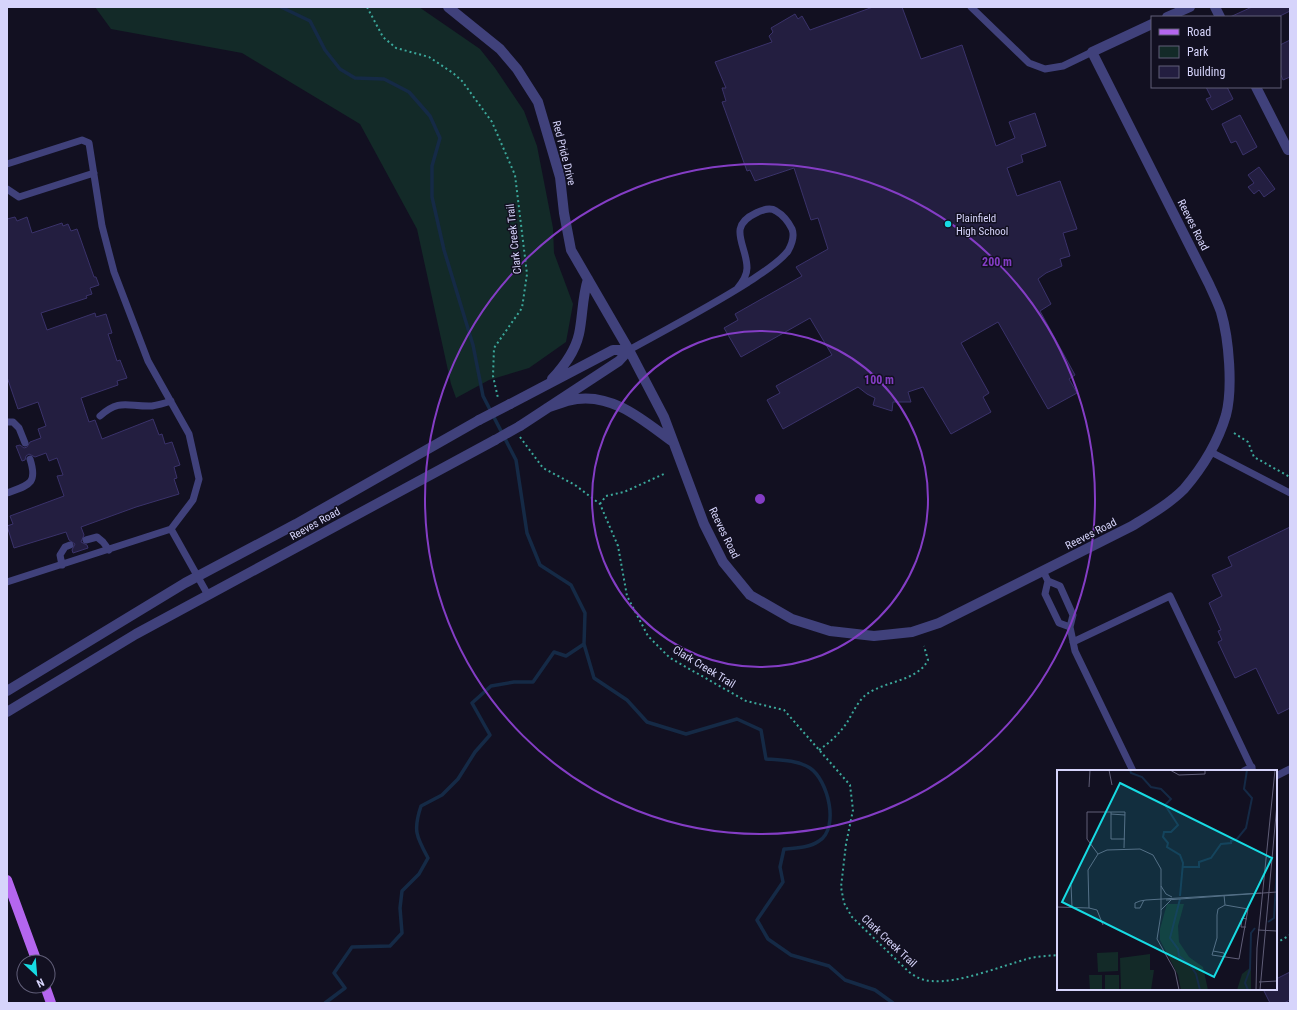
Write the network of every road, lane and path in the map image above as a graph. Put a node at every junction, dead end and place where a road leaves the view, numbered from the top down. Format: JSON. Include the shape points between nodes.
{"nodes":[{"id":1,"x":367,"y":7,"type":"edge"},
{"id":2,"x":448,"y":7,"type":"edge"},
{"id":3,"x":971,"y":7,"type":"edge"},
{"id":4,"x":1190,"y":7,"type":"edge"},
{"id":5,"x":1215,"y":7,"type":"edge"},
{"id":6,"x":1169,"y":16,"type":"edge"},
{"id":7,"x":1220,"y":16,"type":"edge"},
{"id":8,"x":1151,"y":24,"type":"edge"},
{"id":9,"x":1092,"y":52,"type":"junction"},
{"id":10,"x":1257,"y":88,"type":"edge"},
{"id":11,"x":1288,"y":150,"type":"dead end"},
{"id":12,"x":7,"y":164,"type":"edge"},
{"id":13,"x":94,"y":173,"type":"junction"},
{"id":14,"x":7,"y":189,"type":"edge"},
{"id":15,"x":588,"y":278,"type":"junction"},
{"id":16,"x":737,"y":289,"type":"junction"},
{"id":17,"x":629,"y":350,"type":"junction"},
{"id":18,"x":550,"y":382,"type":"junction"},
{"id":19,"x":171,"y":401,"type":"junction"},
{"id":20,"x":505,"y":403,"type":"junction"},
{"id":21,"x":547,"y":408,"type":"junction"},
{"id":22,"x":100,"y":416,"type":"dead end"},
{"id":23,"x":7,"y":422,"type":"edge"},
{"id":24,"x":519,"y":429,"type":"junction"},
{"id":25,"x":1234,"y":433,"type":"dead end"},
{"id":26,"x":674,"y":442,"type":"junction"},
{"id":27,"x":25,"y":443,"type":"dead end"},
{"id":28,"x":1211,"y":452,"type":"junction"},
{"id":29,"x":30,"y":459,"type":"dead end"},
{"id":30,"x":666,"y":473,"type":"dead end"},
{"id":31,"x":1290,"y":477,"type":"edge"},
{"id":32,"x":7,"y":492,"type":"edge"},
{"id":33,"x":1290,"y":493,"type":"edge"},
{"id":34,"x":600,"y":504,"type":"junction"},
{"id":35,"x":171,"y":530,"type":"junction"},
{"id":36,"x":86,"y":540,"type":"dead end"},
{"id":37,"x":70,"y":545,"type":"dead end"},
{"id":38,"x":109,"y":550,"type":"junction"},
{"id":39,"x":62,"y":565,"type":"junction"},
{"id":40,"x":1043,"y":571,"type":"junction"},
{"id":41,"x":197,"y":577,"type":"junction"},
{"id":42,"x":1048,"y":581,"type":"junction"},
{"id":43,"x":7,"y":582,"type":"edge"},
{"id":44,"x":208,"y":595,"type":"junction"},
{"id":45,"x":1070,"y":626,"type":"junction"},
{"id":46,"x":1073,"y":642,"type":"junction"},
{"id":47,"x":924,"y":646,"type":"dead end"},
{"id":48,"x":7,"y":691,"type":"edge"},
{"id":49,"x":7,"y":712,"type":"edge"},
{"id":50,"x":819,"y":750,"type":"junction"},
{"id":51,"x":1252,"y":769,"type":"edge"},
{"id":52,"x":1290,"y":769,"type":"edge"},
{"id":53,"x":1133,"y":770,"type":"edge"},
{"id":54,"x":1277,"y":776,"type":"edge"},
{"id":55,"x":7,"y":880,"type":"edge"},
{"id":56,"x":1290,"y":935,"type":"edge"},
{"id":57,"x":1277,"y":942,"type":"edge"},
{"id":58,"x":33,"y":954,"type":"edge"},
{"id":59,"x":1057,"y":955,"type":"edge"}],
"edges":[{"from":1,"to":20,"type":"path","name":"Clark Creek Trail","via":[[383,37],[396,48],[428,57],[462,81],[492,122],[515,176],[527,274],[522,308],[494,348],[493,376],[497,396]]},
{"from":2,"to":15,"type":"street","name":"Red Pride Drive","via":[[500,48],[538,102],[560,177],[571,250]]},
{"from":3,"to":9,"type":"lane","via":[[1029,64],[1045,69],[1057,67]]},
{"from":4,"to":6,"type":"street"},
{"from":5,"to":7,"type":"street"},
{"from":8,"to":9,"type":"street"},
{"from":9,"to":28,"type":"street","name":"Reeves Road","via":[[1221,312],[1230,370],[1226,414]]},
{"from":10,"to":11,"type":"street"},
{"from":12,"to":13,"type":"lane","via":[[82,140],[89,143]]},
{"from":13,"to":14,"type":"lane","via":[[19,197]]},
{"from":13,"to":19,"type":"lane","via":[[102,226],[114,272],[148,360]]},
{"from":15,"to":17,"type":"street","name":"Red Pride Drive"},
{"from":15,"to":18,"type":"street","via":[[582,298],[579,335],[573,351]]},
{"from":16,"to":16,"type":"lane","via":[[787,252],[794,240],[792,229],[784,216],[772,209],[748,216],[740,226],[740,239],[747,267],[745,278]]},
{"from":16,"to":17,"type":"lane"},
{"from":17,"to":18,"type":"street","name":"Reeves Road","via":[[613,350]]},
{"from":17,"to":21,"type":"street","name":"Reeves Road","via":[[619,361]]},
{"from":17,"to":26,"type":"street","name":"Reeves Road","via":[[664,417]]},
{"from":18,"to":20,"type":"street","name":"Reeves Road"},
{"from":19,"to":22,"type":"lane","via":[[153,406],[117,404]]},
{"from":19,"to":35,"type":"lane","via":[[189,434],[199,479],[194,500]]},
{"from":20,"to":41,"type":"street","name":"Reeves Road","bridge":true,"via":[[296,524]]},
{"from":21,"to":24,"type":"street","name":"Reeves Road"},
{"from":21,"to":26,"type":"street","via":[[577,399],[608,402],[641,418]]},
{"from":23,"to":27,"type":"lane","via":[[13,422],[19,428]]},
{"from":24,"to":34,"type":"path","name":"Clark Creek Trail","via":[[525,445],[543,468],[575,485]]},
{"from":24,"to":44,"type":"street","name":"Reeves Road","bridge":true},
{"from":25,"to":31,"type":"path","via":[[1248,442],[1254,457]]},
{"from":26,"to":40,"type":"street","name":"Reeves Road","via":[[704,524],[724,562],[750,595],[792,619],[830,631],[874,636],[912,632],[939,624]]},
{"from":28,"to":33,"type":"lane"},
{"from":28,"to":40,"type":"street","name":"Reeves Road","via":[[1183,489],[1160,509]]},
{"from":29,"to":32,"type":"lane","via":[[33,480],[28,485]]},
{"from":30,"to":34,"type":"path","via":[[624,492],[606,496]]},
{"from":34,"to":50,"type":"path","name":"Clark Creek Trail","via":[[618,546],[627,596],[648,636],[670,658],[746,701],[784,710]]},
{"from":35,"to":38,"type":"lane"},
{"from":35,"to":41,"type":"lane"},
{"from":36,"to":38,"type":"lane","via":[[97,537]]},
{"from":37,"to":39,"type":"lane","via":[[60,555]]},
{"from":38,"to":39,"type":"lane"},
{"from":39,"to":43,"type":"lane"},
{"from":40,"to":42,"type":"lane"},
{"from":41,"to":44,"type":"lane"},
{"from":41,"to":48,"type":"street","name":"Reeves Road"},
{"from":42,"to":45,"type":"lane","via":[[1060,586],[1073,615]]},
{"from":42,"to":45,"type":"lane","via":[[1045,594],[1056,617],[1059,623]]},
{"from":44,"to":49,"type":"street","name":"Reeves Road","via":[[136,634]]},
{"from":45,"to":46,"type":"lane"},
{"from":46,"to":51,"type":"lane","via":[[1170,596]]},
{"from":46,"to":53,"type":"lane"},
{"from":47,"to":50,"type":"path","via":[[928,660],[924,667],[915,674],[866,694],[834,739]]},
{"from":50,"to":59,"type":"path","name":"Clark Creek Trail","via":[[850,785],[853,810],[843,873],[844,903],[852,917],[909,972],[920,979],[932,982],[1000,968],[1029,959]]},
{"from":52,"to":54,"type":"lane"},
{"from":55,"to":58,"type":"main road"},
{"from":56,"to":57,"type":"path"}]}
